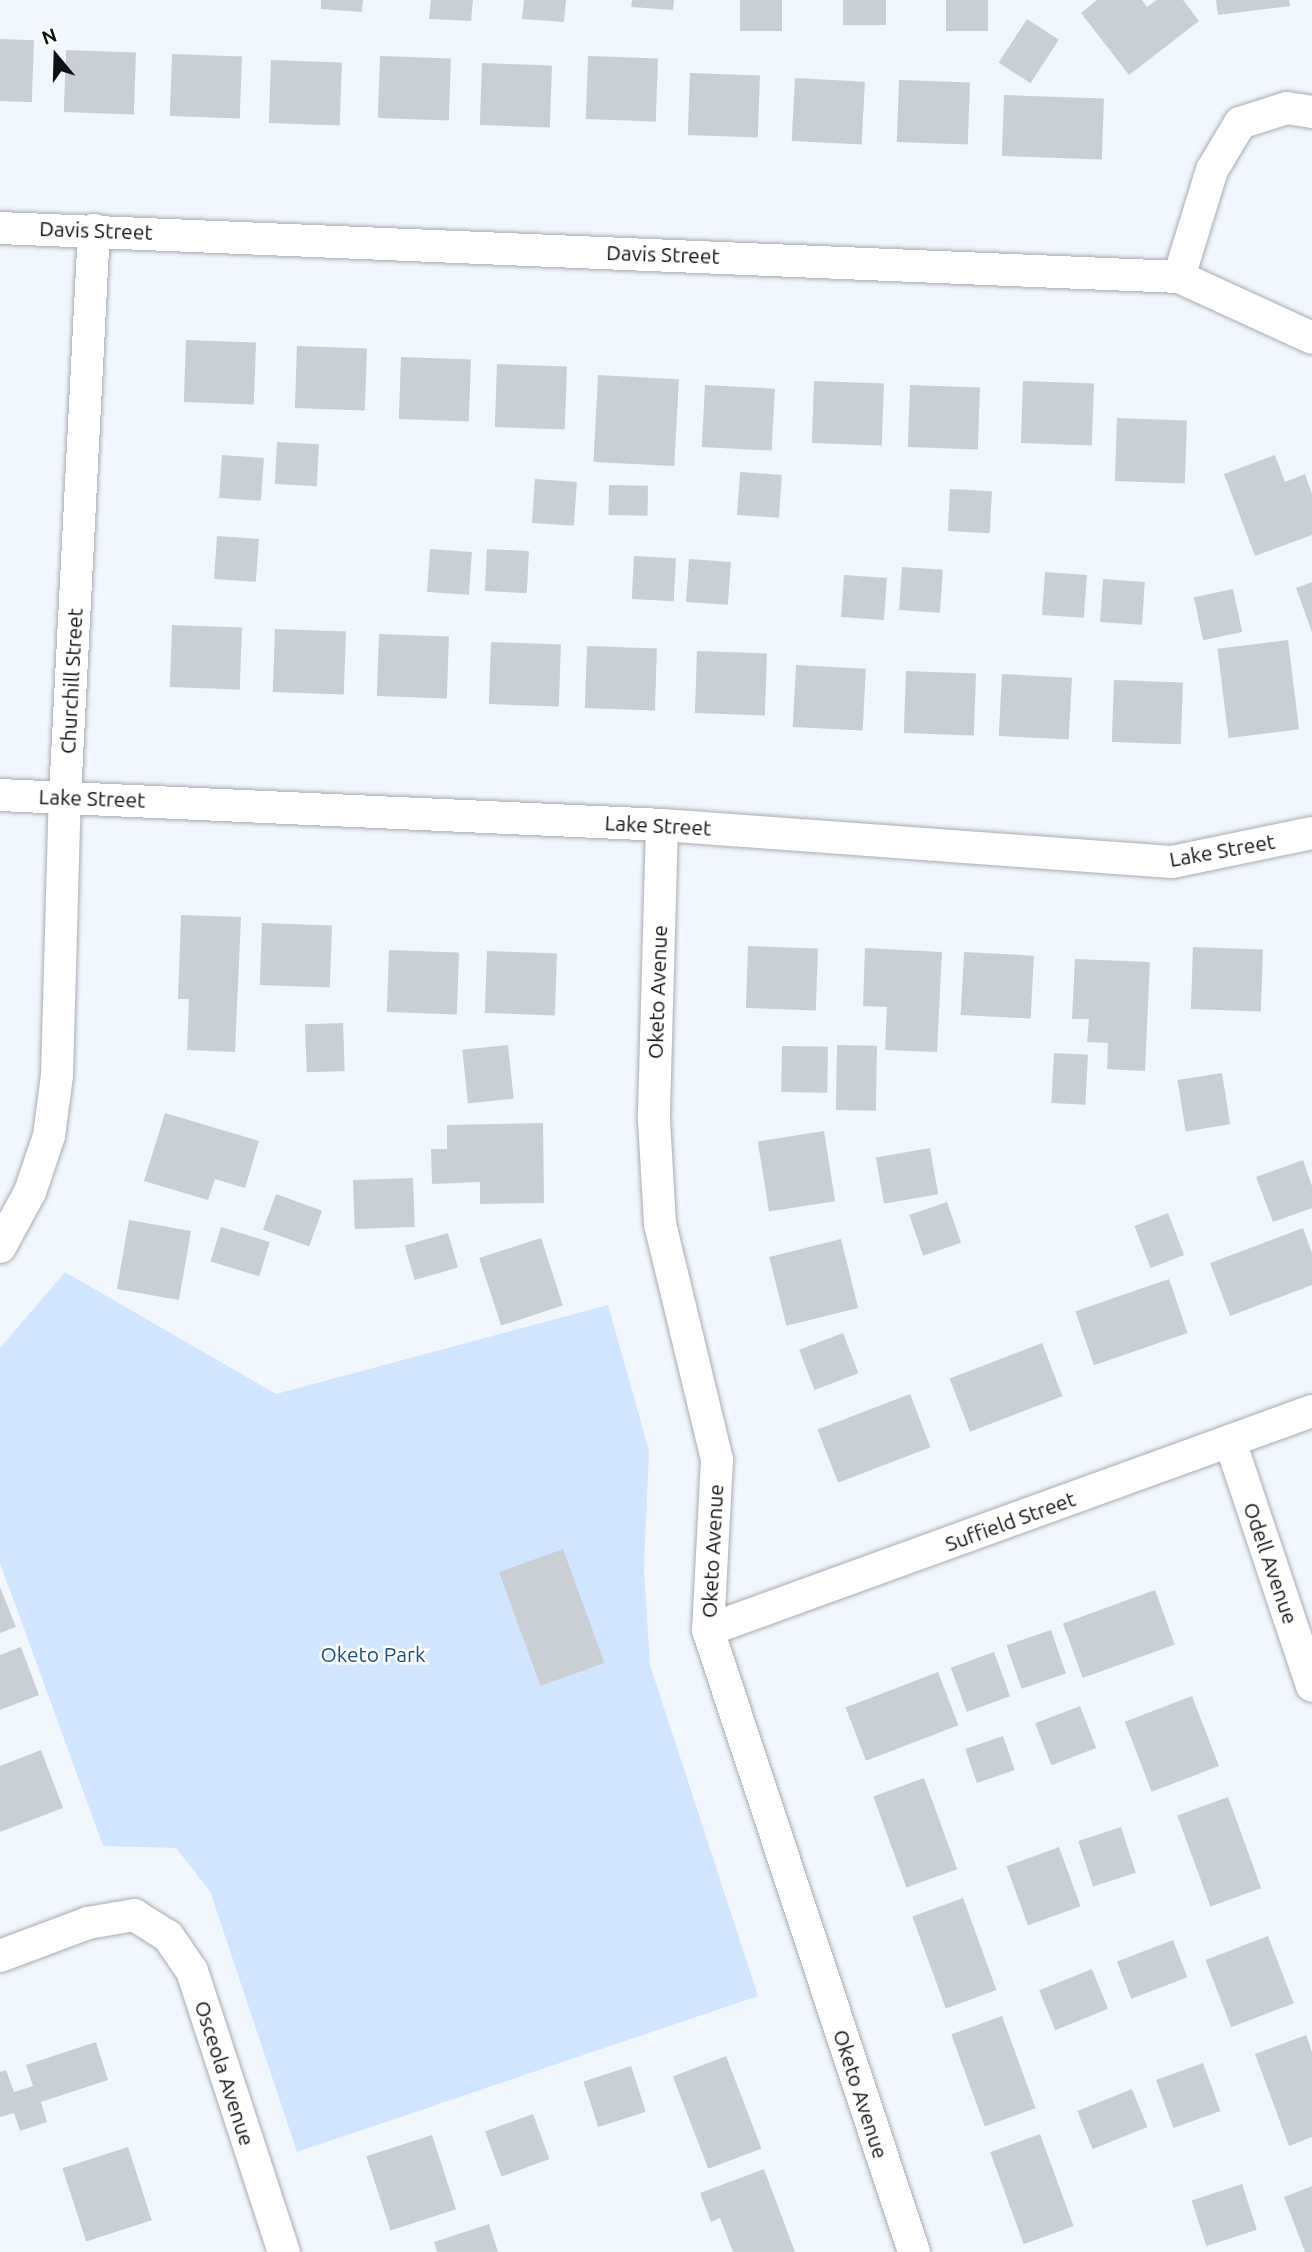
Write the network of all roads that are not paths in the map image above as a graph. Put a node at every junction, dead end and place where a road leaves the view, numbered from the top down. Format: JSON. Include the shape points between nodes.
{"nodes":[{"id":1,"x":1312,"y":112,"type":"edge"},
{"id":2,"x":0,"y":228,"type":"edge"},
{"id":3,"x":93,"y":230,"type":"junction"},
{"id":4,"x":1179,"y":277,"type":"junction"},
{"id":5,"x":1312,"y":338,"type":"edge"},
{"id":6,"x":0,"y":795,"type":"edge"},
{"id":7,"x":65,"y":796,"type":"junction"},
{"id":8,"x":662,"y":825,"type":"junction"},
{"id":9,"x":1312,"y":832,"type":"edge"},
{"id":10,"x":0,"y":1247,"type":"edge"},
{"id":11,"x":1312,"y":1411,"type":"edge"},
{"id":12,"x":1230,"y":1441,"type":"junction"},
{"id":13,"x":708,"y":1630,"type":"junction"},
{"id":14,"x":1312,"y":1686,"type":"edge"},
{"id":15,"x":0,"y":1956,"type":"edge"},
{"id":16,"x":284,"y":2252,"type":"edge"},
{"id":17,"x":914,"y":2252,"type":"edge"}],
"edges":[{"from":1,"to":4,"type":"street","via":[[1287,108],[1240,123],[1212,170]]},
{"from":2,"to":3,"type":"street","name":"Davis Street"},
{"from":3,"to":4,"type":"street","name":"Davis Street"},
{"from":3,"to":7,"type":"street","name":"Churchill Street"},
{"from":4,"to":5,"type":"street","name":"Davis Street"},
{"from":6,"to":7,"type":"street","name":"Lake Street"},
{"from":7,"to":8,"type":"street","name":"Lake Street"},
{"from":7,"to":10,"type":"street","name":"Churchill Street","via":[[57,1075],[49,1136],[30,1192]]},
{"from":8,"to":9,"type":"street","name":"Lake Street","via":[[1172,862]]},
{"from":8,"to":13,"type":"street","name":"Oketo Avenue","via":[[654,1133],[660,1224],[717,1459]]},
{"from":11,"to":12,"type":"street","name":"Suffield Street"},
{"from":12,"to":13,"type":"street","name":"Suffield Street"},
{"from":12,"to":14,"type":"street","name":"Odell Avenue"},
{"from":13,"to":17,"type":"street","name":"Oketo Avenue"},
{"from":15,"to":16,"type":"street","name":"Osceola Avenue","via":[[88,1923],[134,1915],[167,1936],[192,1971]]}]}
